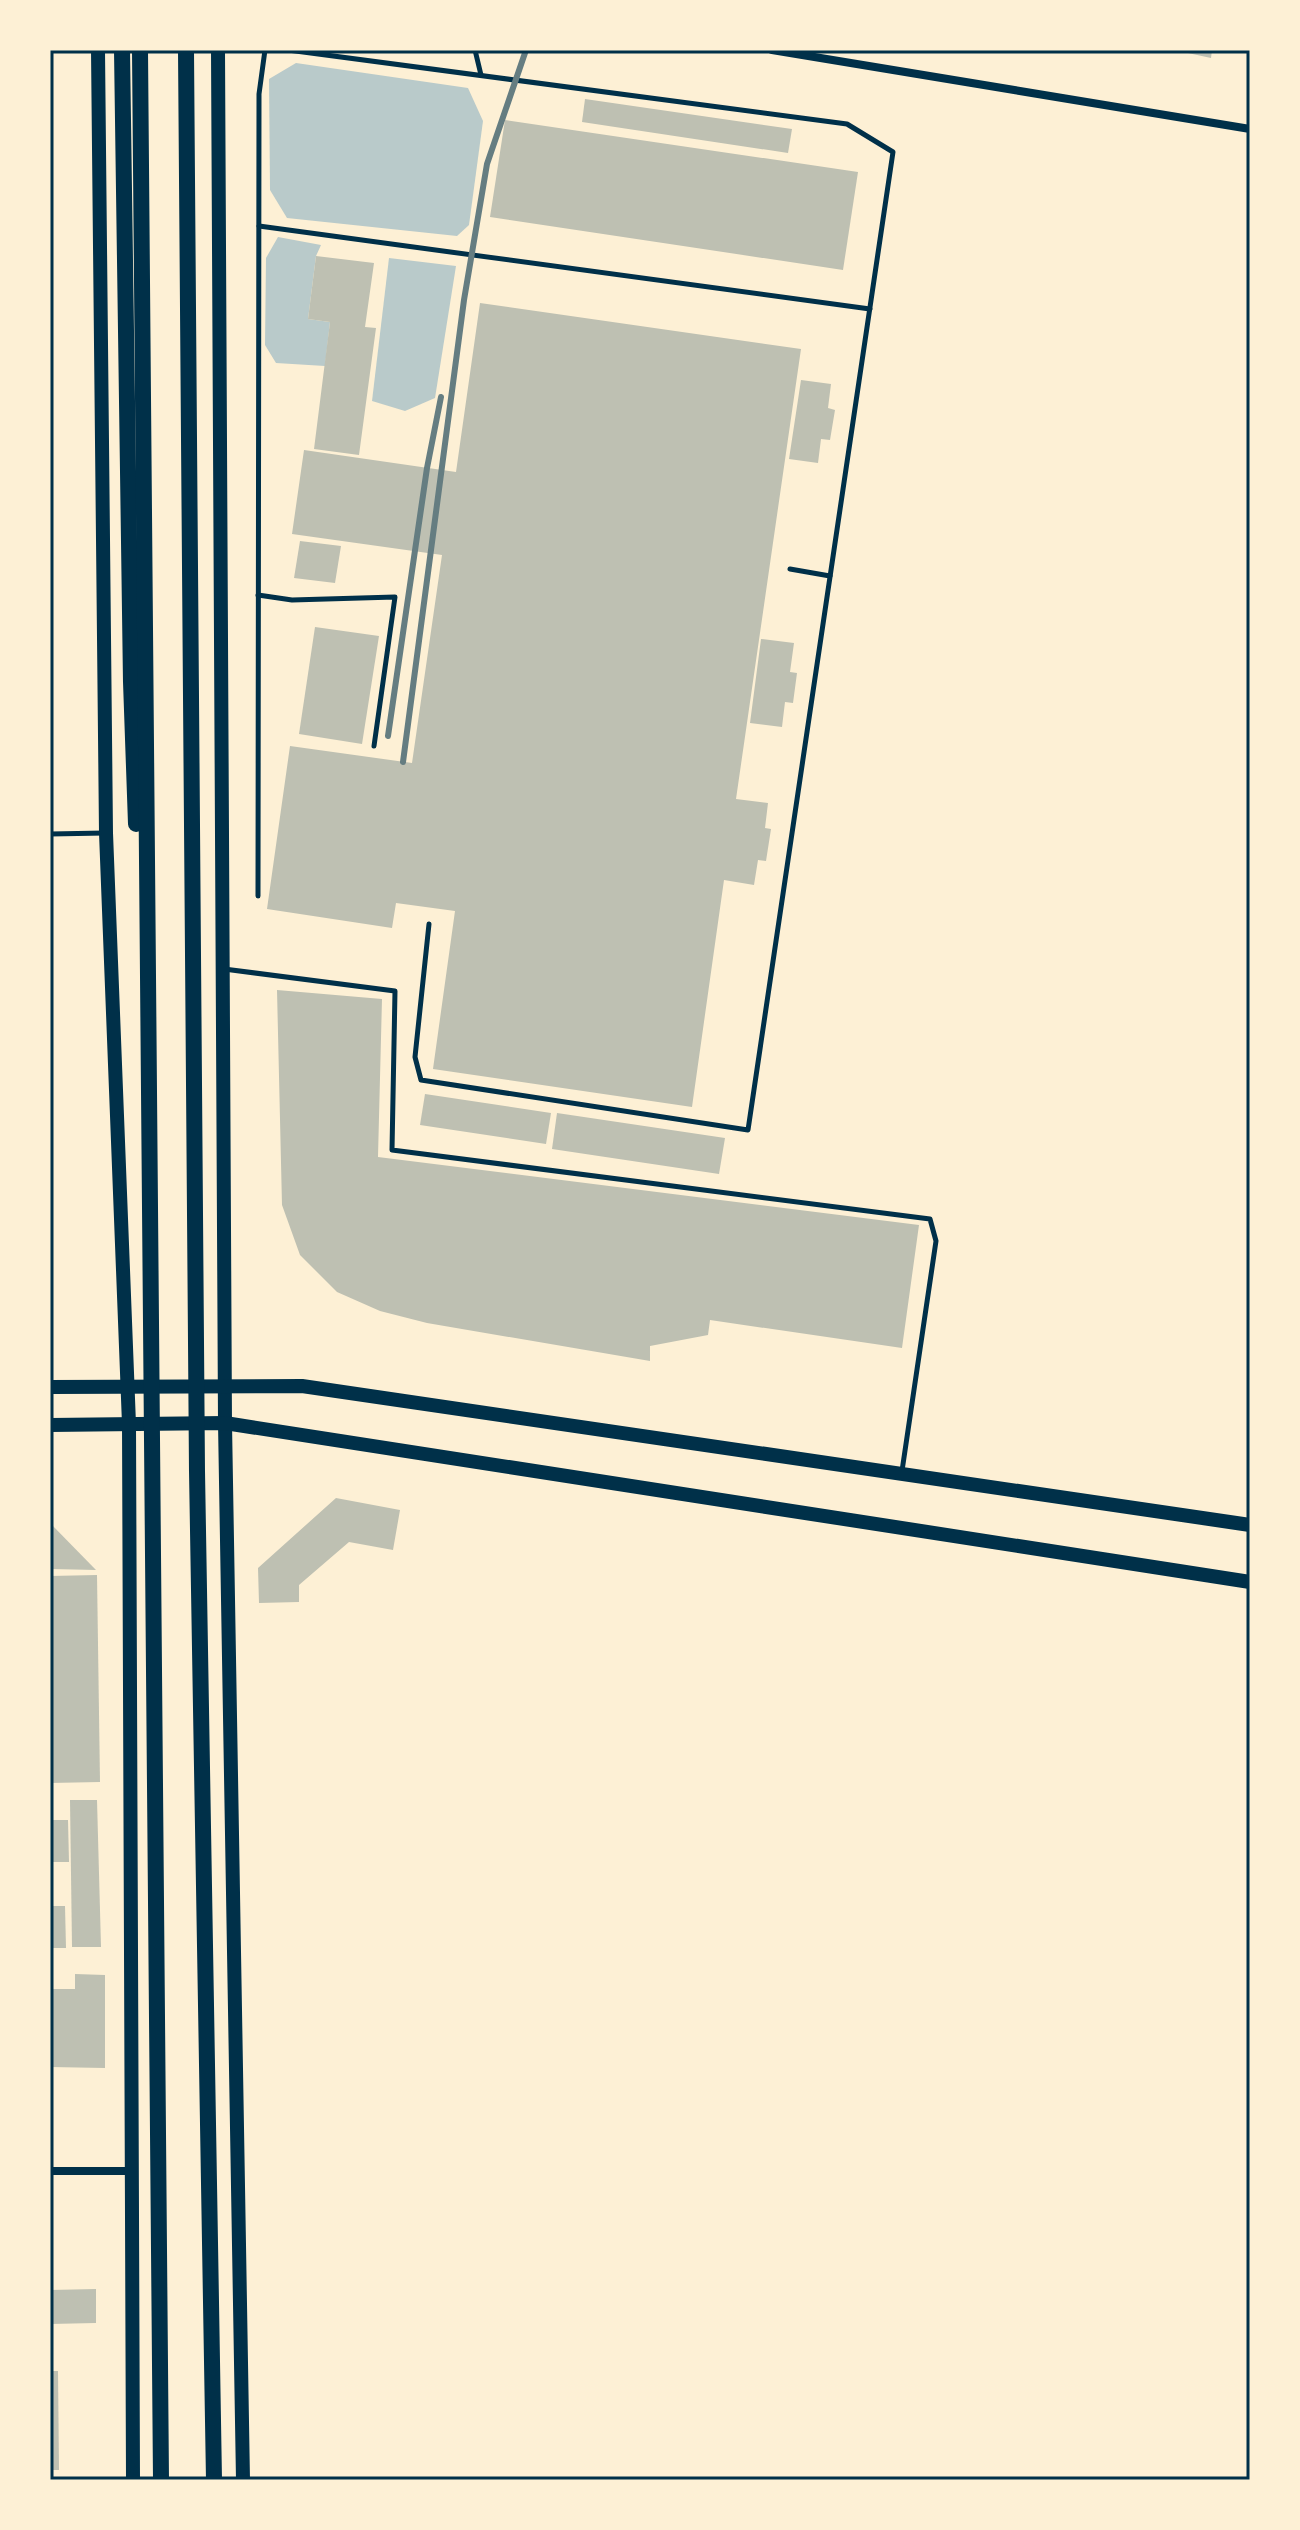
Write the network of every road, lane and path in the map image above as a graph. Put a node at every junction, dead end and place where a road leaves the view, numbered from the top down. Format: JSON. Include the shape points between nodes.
{"nodes":[{"id":1,"x":98,"y":50,"type":"edge"},
{"id":2,"x":122,"y":50,"type":"edge"},
{"id":3,"x":140,"y":50,"type":"edge"},
{"id":4,"x":186,"y":50,"type":"edge"},
{"id":5,"x":218,"y":50,"type":"edge"},
{"id":6,"x":265,"y":50,"type":"edge"},
{"id":7,"x":288,"y":50,"type":"edge"},
{"id":8,"x":475,"y":50,"type":"edge"},
{"id":9,"x":772,"y":50,"type":"edge"},
{"id":10,"x":481,"y":75,"type":"junction"},
{"id":11,"x":1250,"y":129,"type":"edge"},
{"id":12,"x":259,"y":226,"type":"junction"},
{"id":13,"x":870,"y":309,"type":"junction"},
{"id":14,"x":790,"y":569,"type":"dead end"},
{"id":15,"x":830,"y":576,"type":"junction"},
{"id":16,"x":258,"y":595,"type":"junction"},
{"id":17,"x":374,"y":746,"type":"dead end"},
{"id":18,"x":106,"y":833,"type":"junction"},
{"id":19,"x":50,"y":834,"type":"edge"},
{"id":20,"x":258,"y":896,"type":"dead end"},
{"id":21,"x":429,"y":924,"type":"dead end"},
{"id":22,"x":223,"y":969,"type":"junction"},
{"id":23,"x":149,"y":1001,"type":"junction"},
{"id":24,"x":225,"y":1386,"type":"junction"},
{"id":25,"x":50,"y":1387,"type":"edge"},
{"id":26,"x":128,"y":1387,"type":"junction"},
{"id":27,"x":225,"y":1423,"type":"junction"},
{"id":28,"x":129,"y":1424,"type":"junction"},
{"id":29,"x":50,"y":1425,"type":"edge"},
{"id":30,"x":902,"y":1475,"type":"junction"},
{"id":31,"x":1250,"y":1525,"type":"edge"},
{"id":32,"x":1250,"y":1582,"type":"edge"},
{"id":33,"x":50,"y":2171,"type":"edge"},
{"id":34,"x":132,"y":2171,"type":"junction"},
{"id":35,"x":133,"y":2480,"type":"edge"},
{"id":36,"x":161,"y":2480,"type":"edge"},
{"id":37,"x":214,"y":2480,"type":"edge"},
{"id":38,"x":243,"y":2480,"type":"edge"}],
"edges":[{"from":1,"to":18,"type":"main road"},
{"from":2,"to":23,"type":"highway","via":[[131,682]]},
{"from":3,"to":23,"type":"highway"},
{"from":4,"to":37,"type":"highway","via":[[197,1455]]},
{"from":5,"to":22,"type":"main road"},
{"from":6,"to":12,"type":"lane","via":[[259,94]]},
{"from":7,"to":10,"type":"lane"},
{"from":8,"to":10,"type":"lane"},
{"from":9,"to":11,"type":"street"},
{"from":10,"to":13,"type":"lane","via":[[847,124],[893,152]]},
{"from":12,"to":13,"type":"lane"},
{"from":12,"to":16,"type":"lane"},
{"from":13,"to":15,"type":"lane"},
{"from":14,"to":15,"type":"lane"},
{"from":15,"to":21,"type":"lane","via":[[748,1130],[421,1080],[415,1057]]},
{"from":16,"to":17,"type":"lane","via":[[292,600],[395,597]]},
{"from":16,"to":20,"type":"lane"},
{"from":18,"to":19,"type":"lane"},
{"from":18,"to":26,"type":"main road"},
{"from":22,"to":24,"type":"main road"},
{"from":22,"to":30,"type":"lane","via":[[395,991],[392,1150],[930,1219],[936,1241]]},
{"from":23,"to":36,"type":"highway"},
{"from":24,"to":26,"type":"main road"},
{"from":24,"to":27,"type":"main road"},
{"from":24,"to":30,"type":"main road","via":[[302,1386]]},
{"from":25,"to":26,"type":"main road"},
{"from":26,"to":28,"type":"main road"},
{"from":27,"to":28,"type":"main road"},
{"from":27,"to":32,"type":"main road"},
{"from":27,"to":38,"type":"main road"},
{"from":28,"to":29,"type":"main road"},
{"from":28,"to":34,"type":"main road"},
{"from":30,"to":31,"type":"main road"},
{"from":33,"to":34,"type":"street"},
{"from":34,"to":35,"type":"main road"}]}
